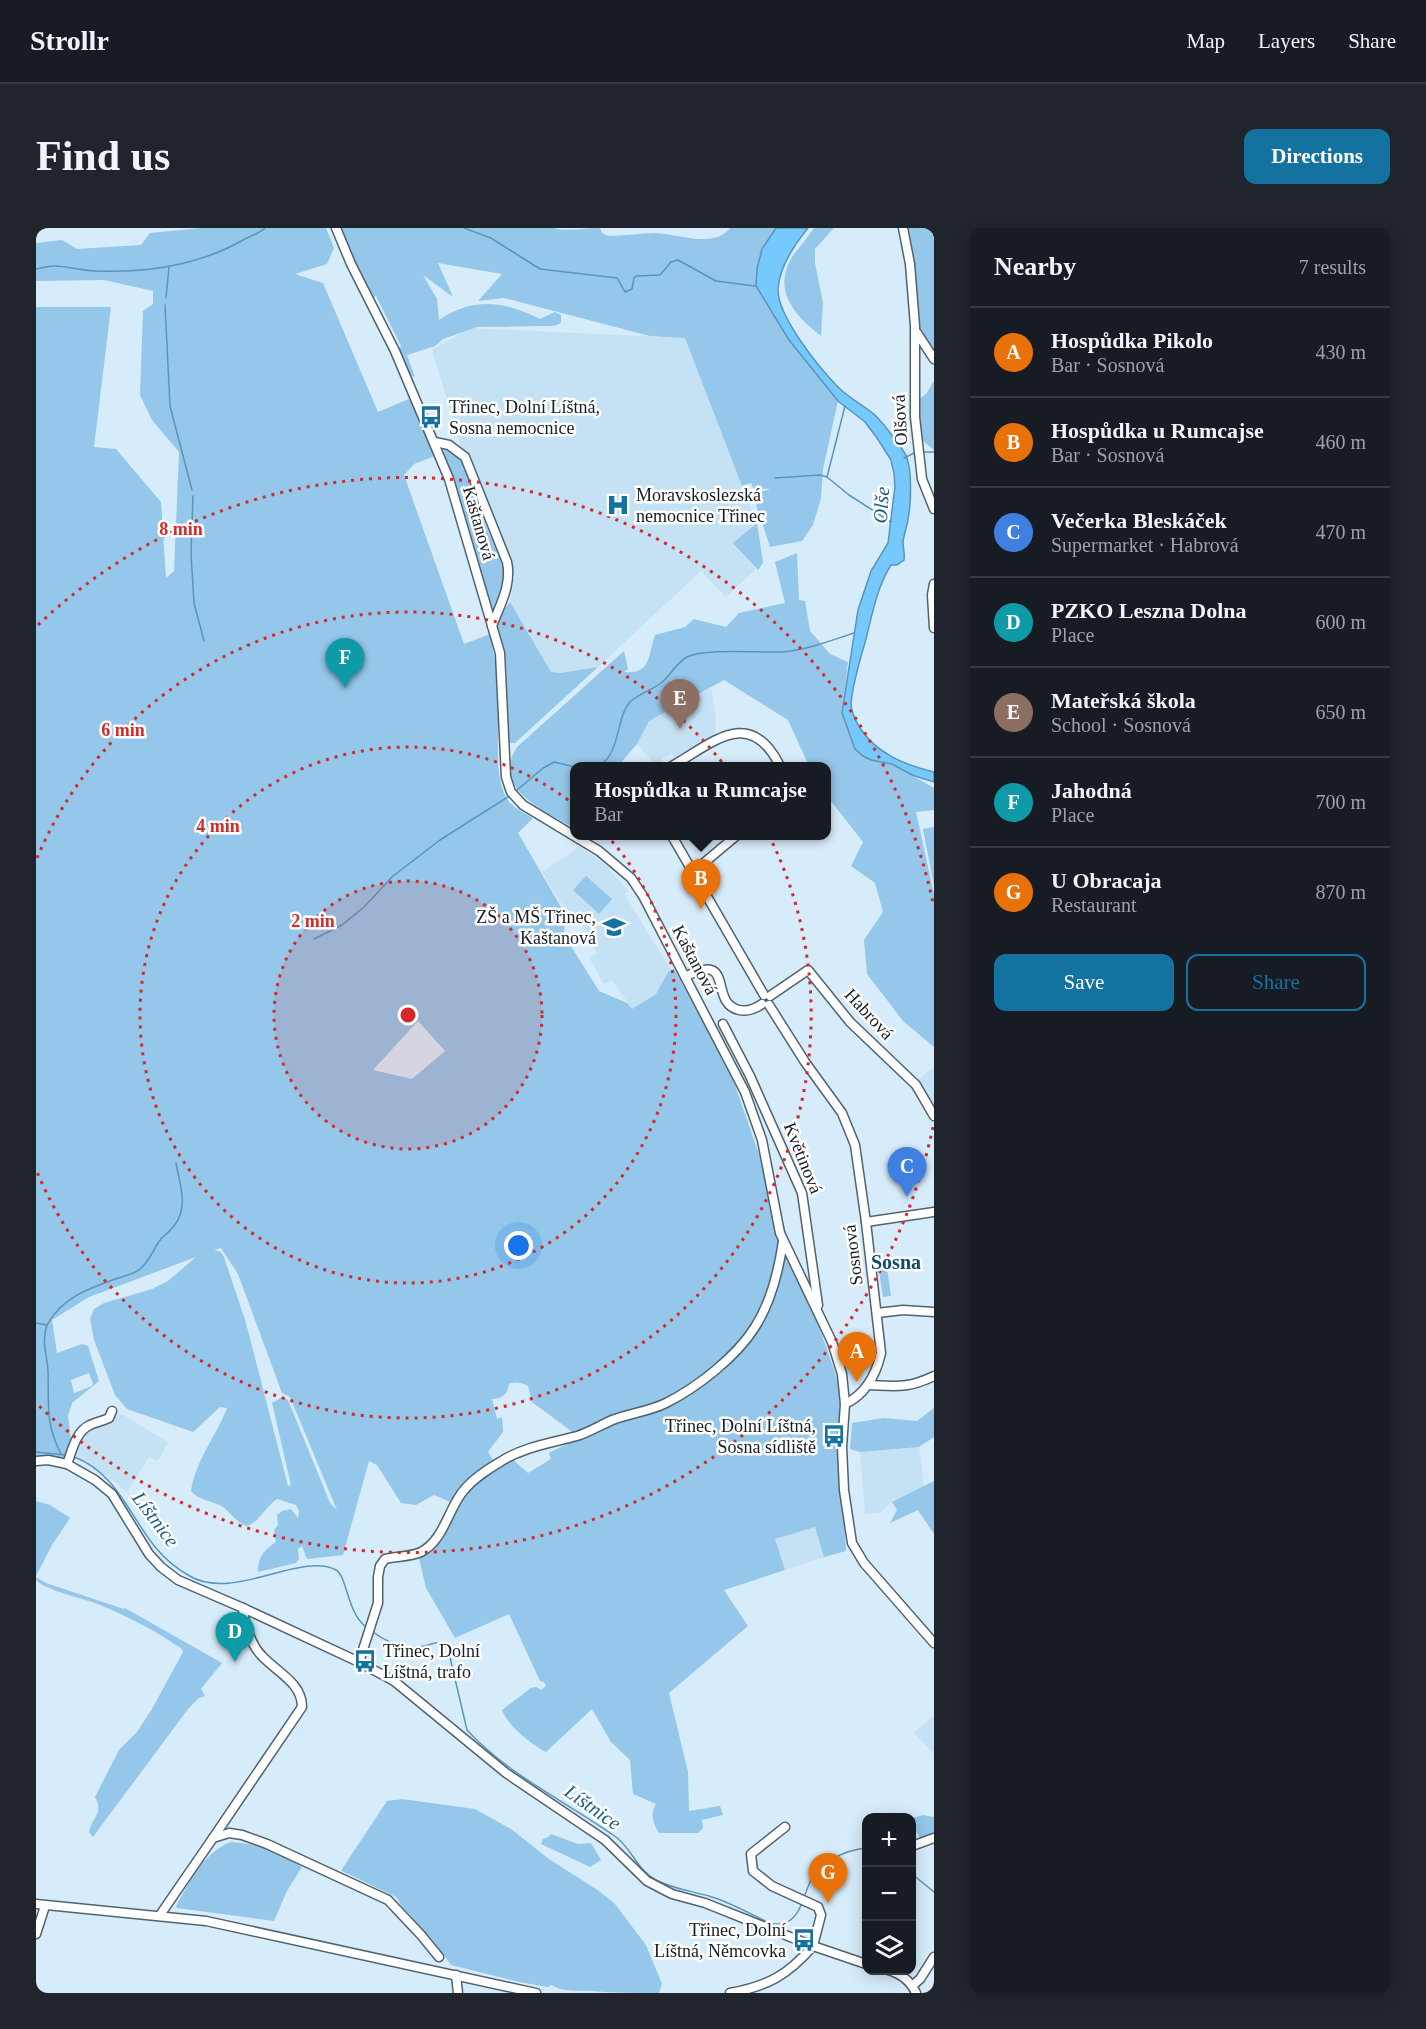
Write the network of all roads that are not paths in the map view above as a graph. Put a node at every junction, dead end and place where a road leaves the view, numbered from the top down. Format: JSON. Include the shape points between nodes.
{"nodes":[{"id":1,"x":336,"y":228,"type":"edge"},
{"id":2,"x":903,"y":228,"type":"edge"},
{"id":3,"x":915,"y":326,"type":"junction"},
{"id":4,"x":934,"y":359,"type":"edge"},
{"id":5,"x":435,"y":442,"type":"junction"},
{"id":6,"x":934,"y":509,"type":"edge"},
{"id":7,"x":934,"y":584,"type":"edge"},
{"id":8,"x":492,"y":626,"type":"junction"},
{"id":9,"x":934,"y":628,"type":"edge"},
{"id":10,"x":679,"y":762,"type":"edge"},
{"id":11,"x":778,"y":762,"type":"edge"},
{"id":12,"x":570,"y":833,"type":"edge"},
{"id":13,"x":582,"y":840,"type":"edge"},
{"id":14,"x":674,"y":840,"type":"edge"},
{"id":15,"x":731,"y":840,"type":"edge"},
{"id":16,"x":693,"y":872,"type":"junction"},
{"id":17,"x":685,"y":976,"type":"junction"},
{"id":18,"x":766,"y":1000,"type":"junction"},
{"id":19,"x":723,"y":1024,"type":"dead end"},
{"id":20,"x":934,"y":1116,"type":"edge"},
{"id":21,"x":934,"y":1212,"type":"edge"},
{"id":22,"x":866,"y":1222,"type":"junction"},
{"id":23,"x":784,"y":1240,"type":"junction"},
{"id":24,"x":934,"y":1312,"type":"edge"},
{"id":25,"x":877,"y":1313,"type":"junction"},
{"id":26,"x":819,"y":1314,"type":"junction"},
{"id":27,"x":934,"y":1376,"type":"edge"},
{"id":28,"x":868,"y":1385,"type":"junction"},
{"id":29,"x":845,"y":1404,"type":"junction"},
{"id":30,"x":112,"y":1411,"type":"dead end"},
{"id":31,"x":36,"y":1461,"type":"edge"},
{"id":32,"x":67,"y":1464,"type":"junction"},
{"id":33,"x":243,"y":1608,"type":"junction"},
{"id":34,"x":934,"y":1643,"type":"edge"},
{"id":35,"x":359,"y":1662,"type":"junction"},
{"id":36,"x":785,"y":1827,"type":"dead end"},
{"id":37,"x":213,"y":1838,"type":"junction"},
{"id":38,"x":934,"y":1838,"type":"edge"},
{"id":39,"x":916,"y":1845,"type":"edge"},
{"id":40,"x":40,"y":1905,"type":"edge"},
{"id":41,"x":160,"y":1915,"type":"junction"},
{"id":42,"x":36,"y":1934,"type":"edge"},
{"id":43,"x":813,"y":1946,"type":"junction"},
{"id":44,"x":439,"y":1957,"type":"dead end"},
{"id":45,"x":934,"y":1957,"type":"edge"},
{"id":46,"x":862,"y":1962,"type":"edge"},
{"id":47,"x":456,"y":1975,"type":"junction"},
{"id":48,"x":901,"y":1975,"type":"edge"},
{"id":49,"x":914,"y":1989,"type":"edge"},
{"id":50,"x":458,"y":1993,"type":"edge"},
{"id":51,"x":536,"y":1993,"type":"edge"},
{"id":52,"x":730,"y":1993,"type":"edge"}],
"edges":[{"from":1,"to":5,"type":"street","name":"Kaštanová"},
{"from":2,"to":3,"type":"street","name":"Olšová"},
{"from":3,"to":4,"type":"street","name":"Olšová"},
{"from":3,"to":6,"type":"street","name":"Olšová","via":[[915,417],[922,480]]},
{"from":5,"to":8,"type":"street","name":"Kaštanová"},
{"from":5,"to":8,"type":"street","via":[[449,445],[465,457],[507,562],[508,586]]},
{"from":7,"to":9,"type":"street"},
{"from":8,"to":12,"type":"street","name":"Kaštanová","via":[[500,653],[506,777],[511,792],[523,805]]},
{"from":10,"to":11,"type":"street","via":[[721,738],[740,733],[752,734],[765,742]]},
{"from":13,"to":17,"type":"street","name":"Kaštanová","via":[[631,878]]},
{"from":14,"to":16,"type":"street","name":"Sosnová"},
{"from":15,"to":16,"type":"street"},
{"from":16,"to":18,"type":"street","name":"Sosnová"},
{"from":17,"to":18,"type":"street","via":[[710,969],[719,976],[724,997],[731,1006],[747,1011]]},
{"from":17,"to":23,"type":"street","name":"Kaštanová","via":[[745,1092],[762,1140]]},
{"from":18,"to":20,"type":"street","name":"Habrová","via":[[808,970],[850,1022],[916,1085]]},
{"from":18,"to":22,"type":"street","name":"Sosnová","via":[[842,1113],[855,1145]]},
{"from":19,"to":26,"type":"street","name":"Květinová","via":[[802,1193]]},
{"from":21,"to":22,"type":"street"},
{"from":22,"to":25,"type":"street","name":"Sosnová"},
{"from":23,"to":26,"type":"street","name":"Kaštanová"},
{"from":23,"to":35,"type":"street","via":[[772,1286],[755,1327],[700,1382],[647,1411],[503,1460],[482,1473],[459,1496],[431,1545],[420,1553],[385,1559],[378,1577],[378,1603]]},
{"from":24,"to":25,"type":"street"},
{"from":25,"to":28,"type":"street","name":"Sosnová","via":[[881,1353]]},
{"from":26,"to":29,"type":"street","name":"Kaštanová","via":[[842,1374]]},
{"from":27,"to":28,"type":"street","via":[[900,1388]]},
{"from":28,"to":29,"type":"street","name":"Sosnová"},
{"from":29,"to":34,"type":"street","name":"Kaštanová","via":[[842,1447],[852,1543],[864,1563]]},
{"from":30,"to":32,"type":"street","via":[[109,1418],[83,1429]]},
{"from":31,"to":32,"type":"street"},
{"from":32,"to":33,"type":"street","via":[[112,1494],[161,1567],[193,1588]]},
{"from":33,"to":35,"type":"street"},
{"from":33,"to":37,"type":"street","via":[[244,1621],[260,1654],[299,1690],[302,1707]]},
{"from":35,"to":43,"type":"street","via":[[394,1681],[506,1773],[605,1840],[647,1881]]},
{"from":36,"to":43,"type":"street","via":[[751,1854],[753,1871],[772,1886],[818,1907],[821,1915]]},
{"from":37,"to":41,"type":"street"},
{"from":37,"to":44,"type":"street","via":[[229,1833],[250,1838],[388,1900]]},
{"from":38,"to":39,"type":"street"},
{"from":40,"to":41,"type":"street"},
{"from":40,"to":42,"type":"street"},
{"from":41,"to":47,"type":"street","via":[[206,1921]]},
{"from":43,"to":46,"type":"street"},
{"from":43,"to":52,"type":"street","via":[[772,1982]]},
{"from":45,"to":49,"type":"street"},
{"from":47,"to":50,"type":"street"},
{"from":47,"to":51,"type":"street"},
{"from":48,"to":49,"type":"street"}]}
